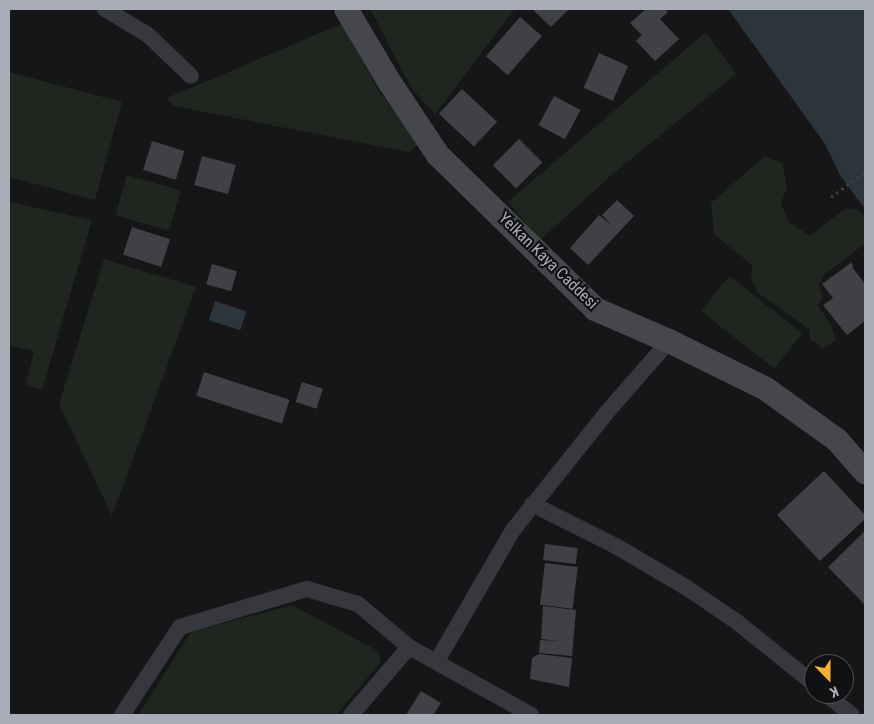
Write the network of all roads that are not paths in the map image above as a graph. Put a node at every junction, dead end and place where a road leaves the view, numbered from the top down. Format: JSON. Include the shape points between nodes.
{"nodes":[{"id":1,"x":105,"y":9,"type":"edge"},
{"id":2,"x":346,"y":9,"type":"edge"},
{"id":3,"x":191,"y":76,"type":"dead end"},
{"id":4,"x":669,"y":341,"type":"junction"},
{"id":5,"x":865,"y":472,"type":"edge"},
{"id":6,"x":532,"y":504,"type":"junction"},
{"id":7,"x":409,"y":647,"type":"junction"},
{"id":8,"x":438,"y":661,"type":"junction"},
{"id":9,"x":804,"y":676,"type":"edge"},
{"id":10,"x":838,"y":704,"type":"edge"},
{"id":11,"x":528,"y":714,"type":"edge"},
{"id":12,"x":122,"y":715,"type":"edge"},
{"id":13,"x":352,"y":715,"type":"edge"},
{"id":14,"x":852,"y":715,"type":"edge"}],
"edges":[{"from":1,"to":3,"type":"street","via":[[148,35]]},
{"from":2,"to":4,"type":"street","name":"Yelkan Kaya Caddesi","via":[[438,155],[595,309]]},
{"from":4,"to":5,"type":"street","name":"Yelkan Kaya Caddesi","via":[[766,389],[837,440]]},
{"from":4,"to":6,"type":"street"},
{"from":6,"to":8,"type":"street","via":[[513,530]]},
{"from":6,"to":9,"type":"street","via":[[616,546],[687,588],[737,622]]},
{"from":7,"to":8,"type":"street"},
{"from":7,"to":12,"type":"street","via":[[358,604],[307,589],[180,626]]},
{"from":7,"to":13,"type":"street"},
{"from":8,"to":11,"type":"street"},
{"from":10,"to":14,"type":"street"}]}
